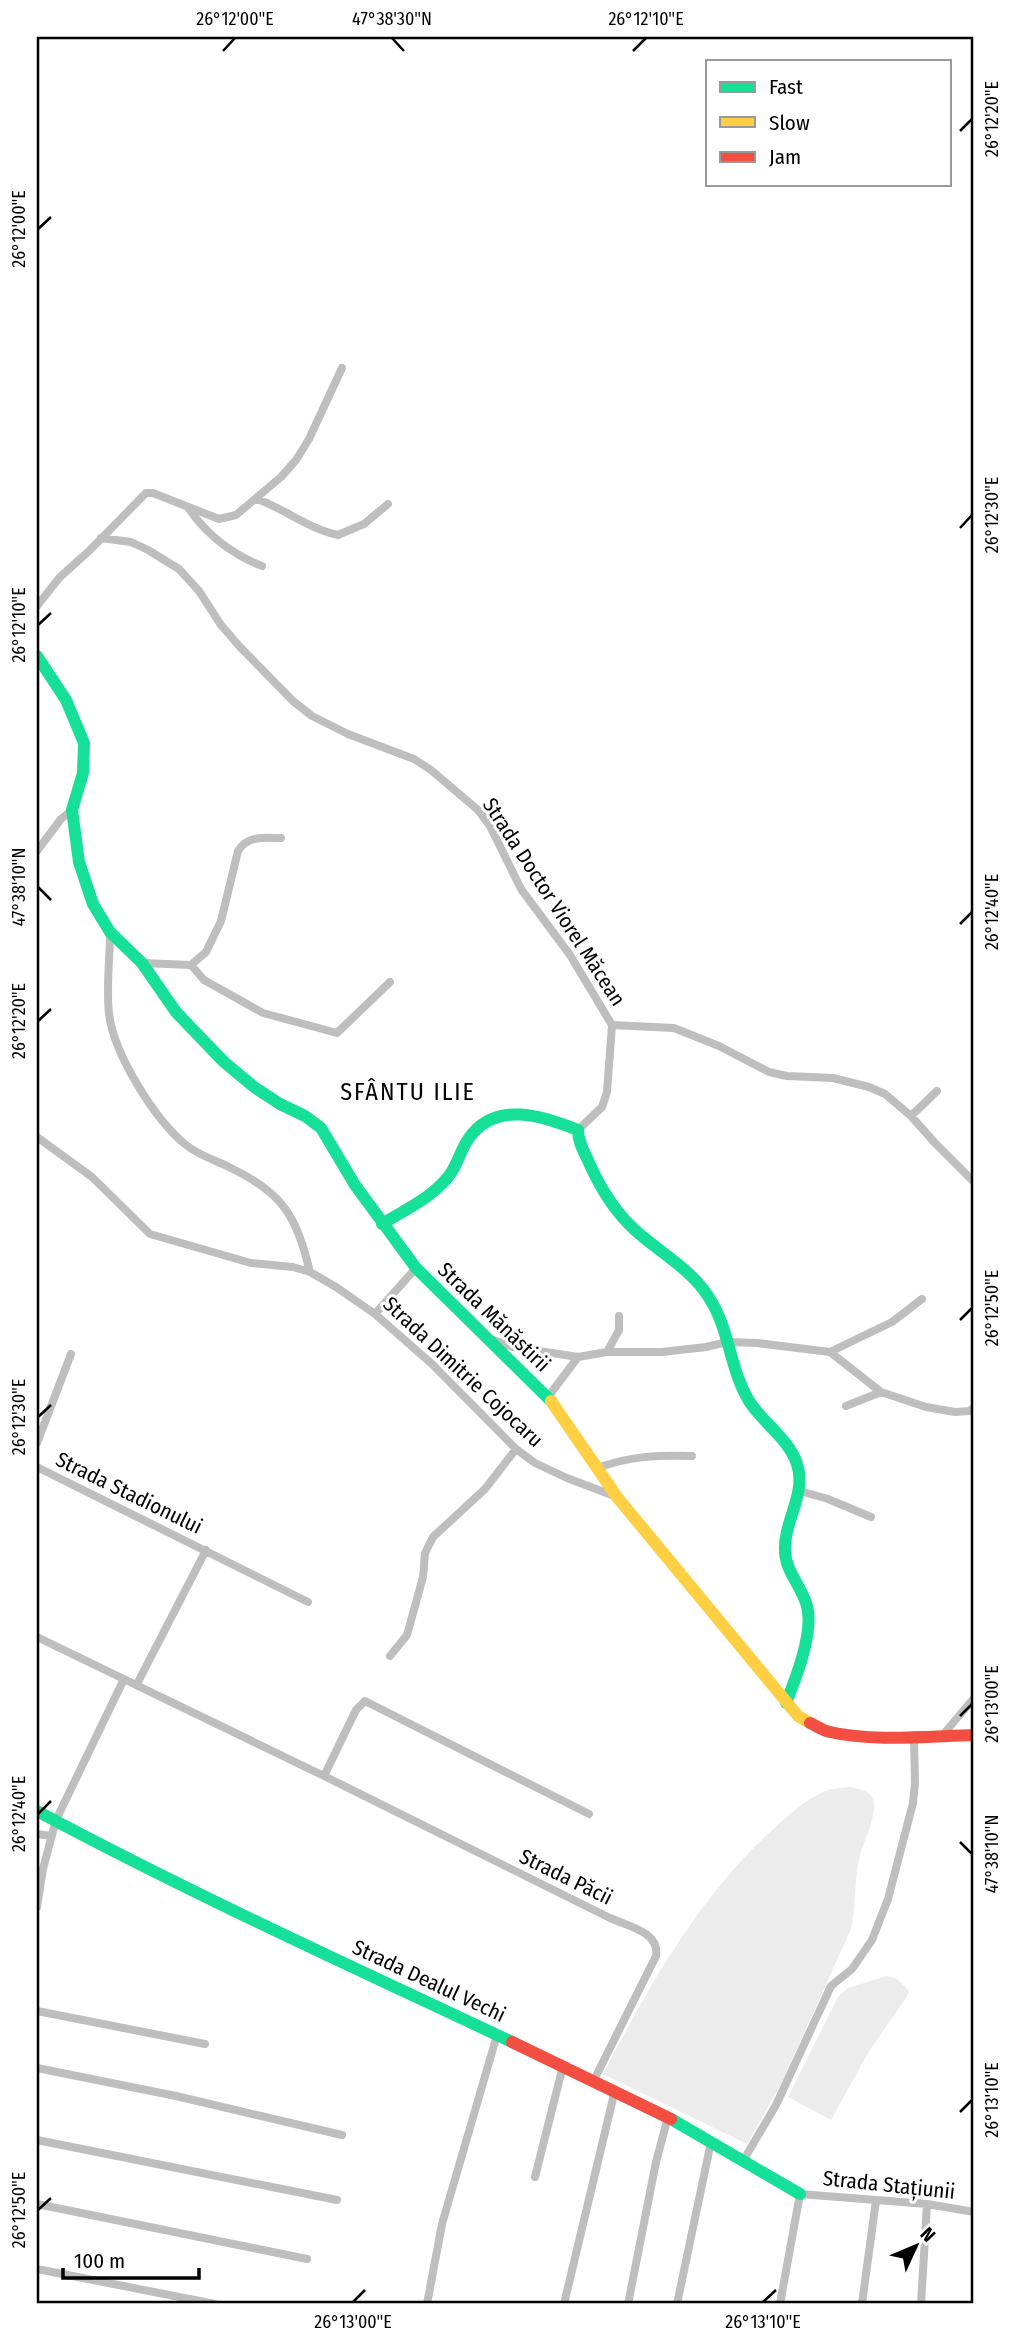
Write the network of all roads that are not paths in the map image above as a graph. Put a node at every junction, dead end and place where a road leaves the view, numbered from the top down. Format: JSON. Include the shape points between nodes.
{"nodes":[{"id":1,"x":342,"y":368,"type":"dead end"},
{"id":2,"x":257,"y":499,"type":"junction"},
{"id":3,"x":388,"y":504,"type":"dead end"},
{"id":4,"x":187,"y":507,"type":"junction"},
{"id":5,"x":101,"y":538,"type":"junction"},
{"id":6,"x":262,"y":566,"type":"dead end"},
{"id":7,"x":37,"y":606,"type":"edge"},
{"id":8,"x":37,"y":656,"type":"edge"},
{"id":9,"x":72,"y":810,"type":"junction"},
{"id":10,"x":281,"y":838,"type":"dead end"},
{"id":11,"x":37,"y":851,"type":"edge"},
{"id":12,"x":110,"y":932,"type":"junction"},
{"id":13,"x":142,"y":963,"type":"junction"},
{"id":14,"x":191,"y":965,"type":"junction"},
{"id":15,"x":390,"y":982,"type":"dead end"},
{"id":16,"x":612,"y":1025,"type":"junction"},
{"id":17,"x":937,"y":1091,"type":"dead end"},
{"id":18,"x":911,"y":1116,"type":"junction"},
{"id":19,"x":578,"y":1130,"type":"junction"},
{"id":20,"x":37,"y":1137,"type":"edge"},
{"id":21,"x":974,"y":1182,"type":"edge"},
{"id":22,"x":382,"y":1224,"type":"junction"},
{"id":23,"x":416,"y":1268,"type":"junction"},
{"id":24,"x":310,"y":1272,"type":"junction"},
{"id":25,"x":922,"y":1299,"type":"dead end"},
{"id":26,"x":375,"y":1314,"type":"junction"},
{"id":27,"x":619,"y":1316,"type":"dead end"},
{"id":28,"x":490,"y":1339,"type":"junction"},
{"id":29,"x":727,"y":1342,"type":"junction"},
{"id":30,"x":607,"y":1352,"type":"junction"},
{"id":31,"x":830,"y":1352,"type":"junction"},
{"id":32,"x":71,"y":1354,"type":"dead end"},
{"id":33,"x":578,"y":1357,"type":"junction"},
{"id":34,"x":881,"y":1392,"type":"junction"},
{"id":35,"x":548,"y":1397,"type":"junction"},
{"id":36,"x":846,"y":1406,"type":"dead end"},
{"id":37,"x":974,"y":1408,"type":"edge"},
{"id":38,"x":37,"y":1443,"type":"edge"},
{"id":39,"x":516,"y":1449,"type":"junction"},
{"id":40,"x":692,"y":1456,"type":"dead end"},
{"id":41,"x":37,"y":1467,"type":"edge"},
{"id":42,"x":597,"y":1468,"type":"junction"},
{"id":43,"x":800,"y":1491,"type":"junction"},
{"id":44,"x":617,"y":1497,"type":"junction"},
{"id":45,"x":871,"y":1517,"type":"dead end"},
{"id":46,"x":206,"y":1550,"type":"junction"},
{"id":47,"x":308,"y":1602,"type":"dead end"},
{"id":48,"x":37,"y":1637,"type":"edge"},
{"id":49,"x":390,"y":1656,"type":"dead end"},
{"id":50,"x":124,"y":1679,"type":"junction"},
{"id":51,"x":137,"y":1684,"type":"junction"},
{"id":52,"x":974,"y":1698,"type":"edge"},
{"id":53,"x":786,"y":1703,"type":"junction"},
{"id":54,"x":974,"y":1735,"type":"edge"},
{"id":55,"x":914,"y":1736,"type":"junction"},
{"id":56,"x":942,"y":1736,"type":"junction"},
{"id":57,"x":324,"y":1776,"type":"junction"},
{"id":58,"x":37,"y":1811,"type":"edge"},
{"id":59,"x":589,"y":1814,"type":"dead end"},
{"id":60,"x":56,"y":1821,"type":"junction"},
{"id":61,"x":37,"y":1833,"type":"edge"},
{"id":62,"x":51,"y":1836,"type":"junction"},
{"id":63,"x":37,"y":1907,"type":"edge"},
{"id":64,"x":37,"y":2011,"type":"edge"},
{"id":65,"x":496,"y":2035,"type":"junction"},
{"id":66,"x":205,"y":2044,"type":"dead end"},
{"id":67,"x":564,"y":2066,"type":"junction"},
{"id":68,"x":37,"y":2068,"type":"edge"},
{"id":69,"x":594,"y":2080,"type":"junction"},
{"id":70,"x":615,"y":2090,"type":"junction"},
{"id":71,"x":668,"y":2117,"type":"junction"},
{"id":72,"x":342,"y":2135,"type":"dead end"},
{"id":73,"x":37,"y":2140,"type":"edge"},
{"id":74,"x":711,"y":2142,"type":"junction"},
{"id":75,"x":743,"y":2161,"type":"junction"},
{"id":76,"x":535,"y":2177,"type":"dead end"},
{"id":77,"x":800,"y":2194,"type":"junction"},
{"id":78,"x":337,"y":2200,"type":"dead end"},
{"id":79,"x":876,"y":2200,"type":"junction"},
{"id":80,"x":37,"y":2204,"type":"edge"},
{"id":81,"x":927,"y":2204,"type":"junction"},
{"id":82,"x":974,"y":2212,"type":"edge"},
{"id":83,"x":307,"y":2259,"type":"dead end"},
{"id":84,"x":37,"y":2269,"type":"edge"},
{"id":85,"x":215,"y":2304,"type":"edge"},
{"id":86,"x":427,"y":2304,"type":"edge"},
{"id":87,"x":564,"y":2304,"type":"edge"},
{"id":88,"x":628,"y":2304,"type":"edge"},
{"id":89,"x":677,"y":2304,"type":"edge"},
{"id":90,"x":780,"y":2304,"type":"edge"},
{"id":91,"x":862,"y":2304,"type":"edge"},
{"id":92,"x":921,"y":2304,"type":"edge"}],
"edges":[{"from":1,"to":2,"type":"street","via":[[296,460]]},
{"from":2,"to":3,"type":"street","via":[[338,535],[364,524]]},
{"from":2,"to":4,"type":"street","via":[[229,519]]},
{"from":4,"to":5,"type":"street","via":[[153,492],[146,494]]},
{"from":4,"to":6,"type":"street","via":[[230,551]]},
{"from":5,"to":7,"type":"street"},
{"from":5,"to":16,"type":"street","name":"Strada Doctor Viorel Măcean","via":[[131,542],[179,569],[247,655],[312,716],[414,759],[469,801],[490,827],[522,889],[570,955]]},
{"from":8,"to":9,"type":"street","name":"Strada Mănăstirii","via":[[66,700],[84,743],[83,773]]},
{"from":9,"to":11,"type":"street","name":"Strada Mănăstirii"},
{"from":9,"to":12,"type":"street","name":"Strada Mănăstirii","via":[[81,874]]},
{"from":10,"to":14,"type":"street","via":[[257,838],[242,845],[221,921],[206,951]]},
{"from":12,"to":13,"type":"street","name":"Strada Mănăstirii"},
{"from":12,"to":24,"type":"street","via":[[109,1016],[116,1041],[151,1107],[188,1147],[255,1181],[276,1197],[298,1230]]},
{"from":13,"to":14,"type":"street"},
{"from":13,"to":22,"type":"street","name":"Strada Mănăstirii","via":[[176,1012],[225,1062],[254,1087],[321,1128]]},
{"from":14,"to":15,"type":"street","via":[[204,981],[262,1013],[337,1033]]},
{"from":16,"to":18,"type":"street","name":"Strada Doctor Viorel Măcean","via":[[674,1028],[769,1072],[869,1087]]},
{"from":16,"to":19,"type":"street","name":"Strada Doctor Viorel Măcean","via":[[607,1093],[602,1107]]},
{"from":17,"to":18,"type":"street"},
{"from":18,"to":21,"type":"street","name":"Strada Doctor Viorel Măcean"},
{"from":19,"to":22,"type":"street","via":[[536,1114],[488,1122],[467,1140],[441,1185]]},
{"from":19,"to":29,"type":"street","via":[[598,1183],[611,1203],[696,1281],[721,1318]]},
{"from":20,"to":24,"type":"street","name":"Strada Dimitrie Cojocaru","via":[[92,1177],[150,1234],[251,1263]]},
{"from":22,"to":23,"type":"street","name":"Strada Mănăstirii"},
{"from":23,"to":26,"type":"street"},
{"from":23,"to":28,"type":"street","name":"Strada Mănăstirii"},
{"from":24,"to":26,"type":"street","name":"Strada Dimitrie Cojocaru"},
{"from":25,"to":31,"type":"street","via":[[892,1321]]},
{"from":26,"to":39,"type":"street","name":"Strada Dimitrie Cojocaru","via":[[458,1388]]},
{"from":27,"to":30,"type":"street","via":[[619,1330]]},
{"from":28,"to":33,"type":"street"},
{"from":28,"to":35,"type":"street","name":"Strada Mănăstirii"},
{"from":29,"to":30,"type":"street","via":[[662,1352]]},
{"from":29,"to":31,"type":"street"},
{"from":29,"to":43,"type":"street","via":[[742,1387],[792,1453]]},
{"from":30,"to":33,"type":"street"},
{"from":31,"to":34,"type":"street"},
{"from":32,"to":38,"type":"street","name":"Strada Stadionului"},
{"from":33,"to":35,"type":"street"},
{"from":34,"to":36,"type":"street"},
{"from":34,"to":37,"type":"street","via":[[936,1409]]},
{"from":35,"to":42,"type":"street","name":"Strada Mănăstirii"},
{"from":39,"to":44,"type":"street","name":"Strada Dimitrie Cojocaru","via":[[567,1478]]},
{"from":39,"to":49,"type":"street","via":[[485,1489],[433,1537],[425,1553],[407,1635]]},
{"from":40,"to":42,"type":"street","via":[[648,1455]]},
{"from":41,"to":46,"type":"street","name":"Strada Stadionului"},
{"from":42,"to":44,"type":"street","name":"Strada Mănăstirii"},
{"from":43,"to":45,"type":"street"},
{"from":43,"to":53,"type":"street","via":[[785,1553],[808,1608],[808,1623]]},
{"from":44,"to":53,"type":"street","name":"Strada Mănăstirii"},
{"from":46,"to":47,"type":"street","name":"Strada Stadionului"},
{"from":46,"to":51,"type":"street","name":"Strada Stadionului"},
{"from":48,"to":50,"type":"street","name":"Strada Păcii"},
{"from":50,"to":51,"type":"street","name":"Strada Păcii"},
{"from":50,"to":60,"type":"street"},
{"from":51,"to":57,"type":"street","name":"Strada Păcii"},
{"from":52,"to":56,"type":"street"},
{"from":53,"to":55,"type":"street","name":"Strada Mănăstirii","via":[[798,1716],[828,1732]]},
{"from":54,"to":56,"type":"street","name":"Strada Mănăstirii"},
{"from":55,"to":56,"type":"street","name":"Strada Mănăstirii"},
{"from":55,"to":75,"type":"street","via":[[913,1803],[888,1899],[872,1940],[852,1969],[831,1986],[776,2105]]},
{"from":57,"to":59,"type":"street","via":[[356,1710],[365,1701]]},
{"from":57,"to":69,"type":"street","name":"Strada Păcii","via":[[654,1940],[656,1956]]},
{"from":58,"to":60,"type":"street","name":"Strada Dealul Vechi"},
{"from":60,"to":62,"type":"street"},
{"from":60,"to":65,"type":"street","name":"Strada Dealul Vechi"},
{"from":61,"to":62,"type":"street"},
{"from":62,"to":63,"type":"street"},
{"from":64,"to":66,"type":"street"},
{"from":65,"to":67,"type":"street","name":"Strada Dealul Vechi"},
{"from":65,"to":86,"type":"street","via":[[442,2224]]},
{"from":67,"to":69,"type":"street","name":"Strada Dealul Vechi"},
{"from":67,"to":76,"type":"street"},
{"from":68,"to":72,"type":"street"},
{"from":69,"to":70,"type":"street","name":"Strada Dealul Vechi"},
{"from":70,"to":71,"type":"street","name":"Strada Dealul Vechi"},
{"from":70,"to":87,"type":"street"},
{"from":71,"to":74,"type":"street","name":"Strada Dealul Vechi"},
{"from":71,"to":88,"type":"street"},
{"from":73,"to":78,"type":"street"},
{"from":74,"to":75,"type":"street","name":"Strada Dealul Vechi"},
{"from":74,"to":89,"type":"street"},
{"from":75,"to":77,"type":"street","name":"Strada Dealul Vechi"},
{"from":77,"to":79,"type":"street","name":"Strada Stațiunii"},
{"from":77,"to":90,"type":"street"},
{"from":79,"to":81,"type":"street","name":"Strada Stațiunii"},
{"from":79,"to":91,"type":"street"},
{"from":80,"to":83,"type":"street"},
{"from":81,"to":82,"type":"street","name":"Strada Stațiunii"},
{"from":81,"to":92,"type":"street"},
{"from":84,"to":85,"type":"street"}]}
